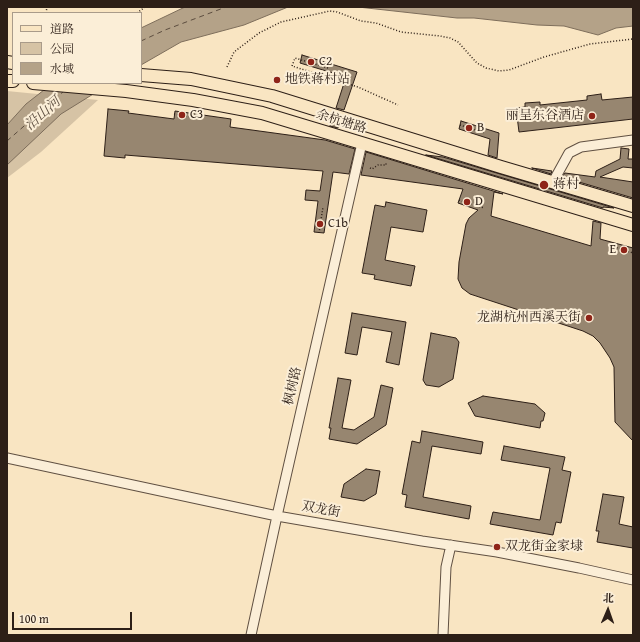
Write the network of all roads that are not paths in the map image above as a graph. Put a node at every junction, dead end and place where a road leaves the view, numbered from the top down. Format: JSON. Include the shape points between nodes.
{"nodes":[{"id":1,"x":143,"y":75,"type":"edge"},
{"id":2,"x":45,"y":84,"type":"edge"},
{"id":3,"x":633,"y":140,"type":"edge"},
{"id":4,"x":362,"y":143,"type":"junction"},
{"id":5,"x":553,"y":182,"type":"junction"},
{"id":6,"x":633,"y":206,"type":"edge"},
{"id":7,"x":633,"y":225,"type":"edge"},
{"id":8,"x":7,"y":458,"type":"edge"},
{"id":9,"x":277,"y":516,"type":"junction"},
{"id":10,"x":451,"y":545,"type":"junction"},
{"id":11,"x":633,"y":580,"type":"edge"},
{"id":12,"x":251,"y":635,"type":"edge"},
{"id":13,"x":443,"y":635,"type":"edge"}],
"edges":[{"from":1,"to":5,"type":"main road","name":"余杭塘路","via":[[191,79],[272,96]]},
{"from":2,"to":4,"type":"main road","name":"余杭塘路","via":[[193,100],[262,113]]},
{"from":3,"to":5,"type":"street","via":[[581,147],[569,153]]},
{"from":4,"to":7,"type":"main road","name":"余杭塘路"},
{"from":4,"to":9,"type":"street","name":"枫树路"},
{"from":5,"to":6,"type":"main road","name":"余杭塘路"},
{"from":8,"to":9,"type":"street","name":"双龙街"},
{"from":9,"to":10,"type":"street","name":"双龙街"},
{"from":9,"to":12,"type":"street","name":"枫树路"},
{"from":10,"to":11,"type":"street","name":"双龙街"},
{"from":10,"to":13,"type":"street","via":[[446,567]]}]}
